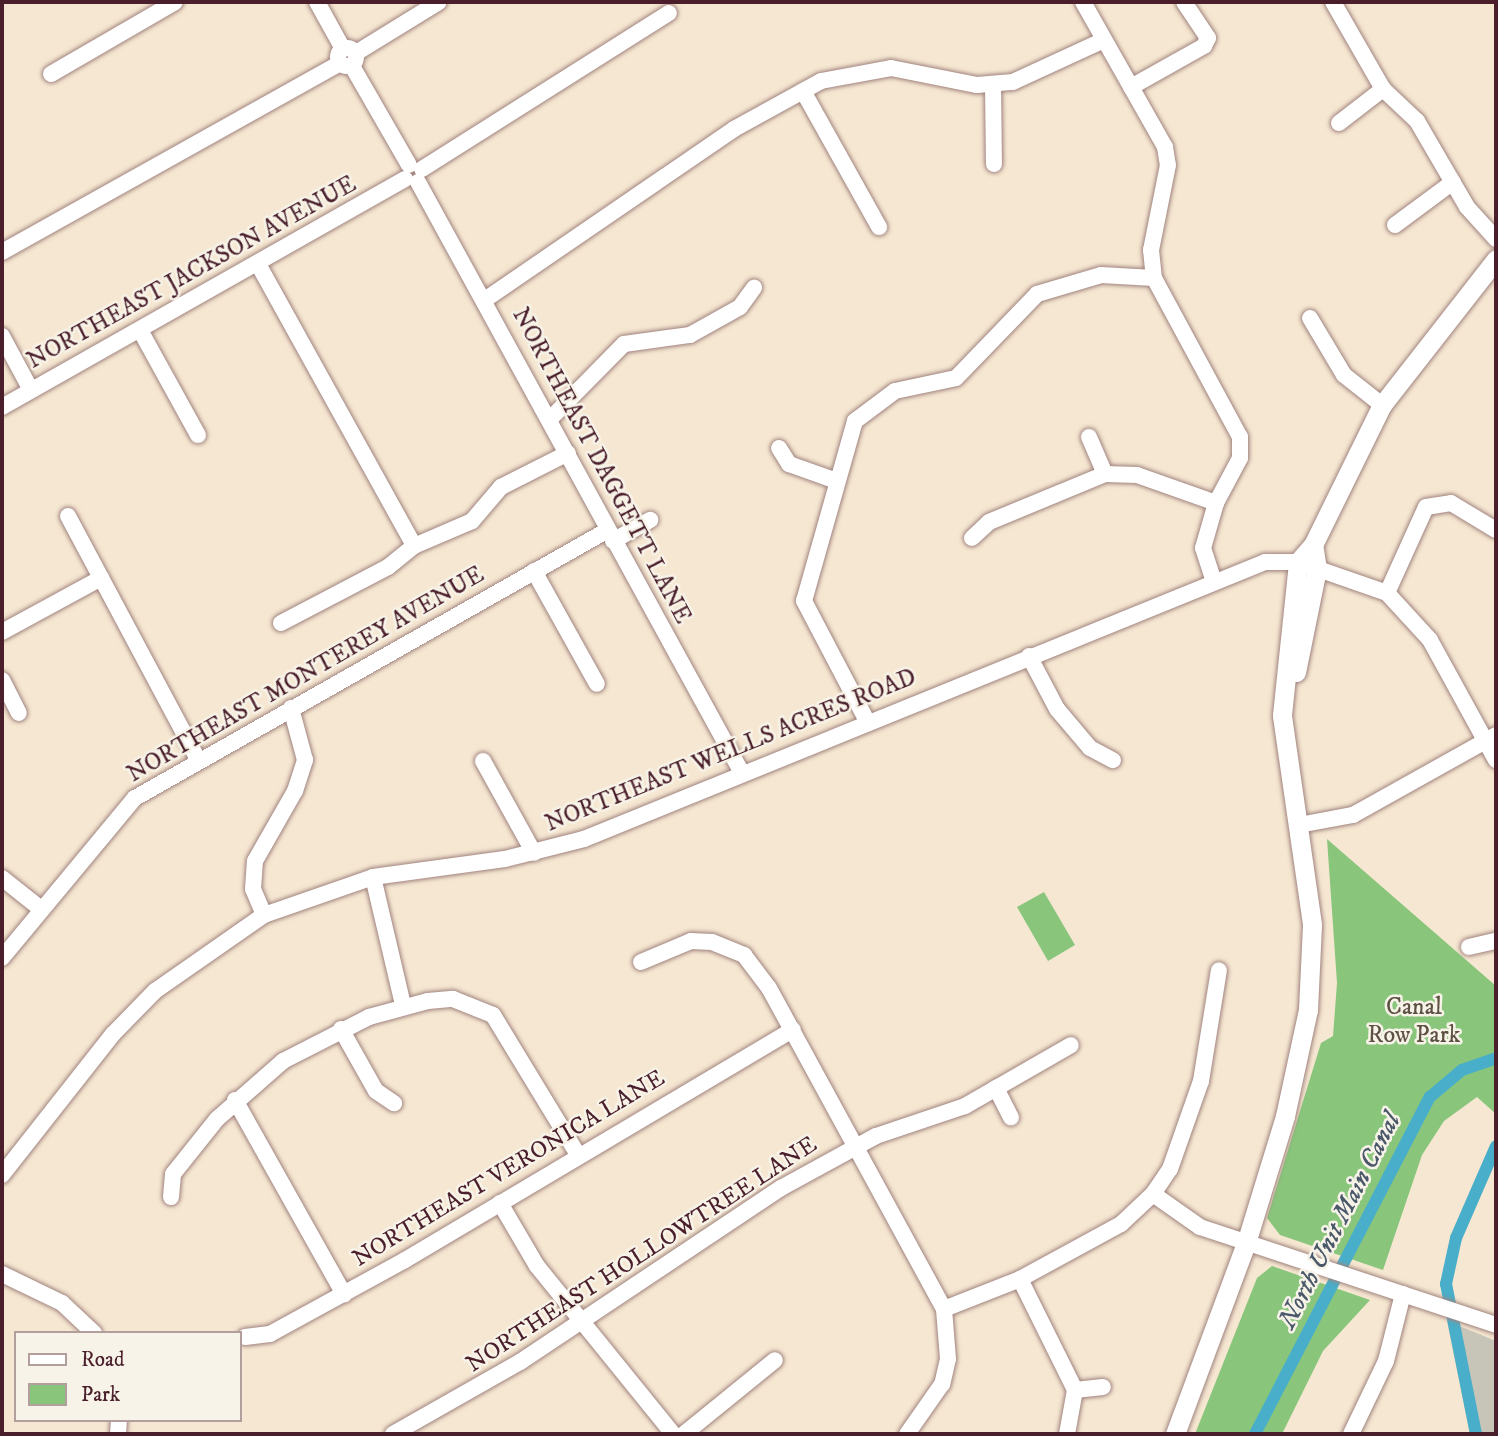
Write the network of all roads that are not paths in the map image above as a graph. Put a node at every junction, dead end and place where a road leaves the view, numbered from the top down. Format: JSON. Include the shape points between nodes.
{"nodes":[{"id":1,"x":176,"y":2,"type":"edge"},
{"id":2,"x":317,"y":2,"type":"edge"},
{"id":3,"x":439,"y":2,"type":"edge"},
{"id":4,"x":1083,"y":2,"type":"edge"},
{"id":5,"x":1184,"y":2,"type":"edge"},
{"id":6,"x":1333,"y":2,"type":"edge"},
{"id":7,"x":669,"y":13,"type":"dead end"},
{"id":8,"x":1104,"y":40,"type":"junction"},
{"id":9,"x":348,"y":58,"type":"junction"},
{"id":10,"x":51,"y":74,"type":"dead end"},
{"id":11,"x":993,"y":85,"type":"junction"},
{"id":12,"x":1131,"y":88,"type":"junction"},
{"id":13,"x":1383,"y":89,"type":"junction"},
{"id":14,"x":803,"y":91,"type":"junction"},
{"id":15,"x":1339,"y":123,"type":"dead end"},
{"id":16,"x":994,"y":164,"type":"dead end"},
{"id":17,"x":413,"y":174,"type":"junction"},
{"id":18,"x":1453,"y":182,"type":"junction"},
{"id":19,"x":1395,"y":225,"type":"dead end"},
{"id":20,"x":879,"y":227,"type":"dead end"},
{"id":21,"x":1496,"y":239,"type":"edge"},
{"id":22,"x":2,"y":252,"type":"edge"},
{"id":23,"x":1496,"y":259,"type":"edge"},
{"id":24,"x":258,"y":264,"type":"junction"},
{"id":25,"x":1154,"y":278,"type":"junction"},
{"id":26,"x":754,"y":288,"type":"dead end"},
{"id":27,"x":486,"y":299,"type":"junction"},
{"id":28,"x":1310,"y":318,"type":"dead end"},
{"id":29,"x":140,"y":331,"type":"junction"},
{"id":30,"x":2,"y":337,"type":"edge"},
{"id":31,"x":32,"y":390,"type":"junction"},
{"id":32,"x":1382,"y":405,"type":"junction"},
{"id":33,"x":2,"y":407,"type":"edge"},
{"id":34,"x":551,"y":418,"type":"junction"},
{"id":35,"x":198,"y":435,"type":"dead end"},
{"id":36,"x":1089,"y":438,"type":"dead end"},
{"id":37,"x":779,"y":448,"type":"dead end"},
{"id":38,"x":568,"y":453,"type":"junction"},
{"id":39,"x":1105,"y":474,"type":"junction"},
{"id":40,"x":834,"y":480,"type":"junction"},
{"id":41,"x":1216,"y":503,"type":"junction"},
{"id":42,"x":68,"y":516,"type":"dead end"},
{"id":43,"x":650,"y":520,"type":"dead end"},
{"id":44,"x":1496,"y":530,"type":"edge"},
{"id":45,"x":611,"y":536,"type":"junction"},
{"id":46,"x":972,"y":538,"type":"dead end"},
{"id":47,"x":414,"y":546,"type":"junction"},
{"id":48,"x":1308,"y":565,"type":"junction"},
{"id":49,"x":534,"y":571,"type":"junction"},
{"id":50,"x":101,"y":578,"type":"junction"},
{"id":51,"x":1214,"y":581,"type":"junction"},
{"id":52,"x":1387,"y":593,"type":"junction"},
{"id":53,"x":281,"y":622,"type":"dead end"},
{"id":54,"x":2,"y":632,"type":"edge"},
{"id":55,"x":1029,"y":656,"type":"junction"},
{"id":56,"x":2,"y":680,"type":"edge"},
{"id":57,"x":597,"y":684,"type":"dead end"},
{"id":58,"x":291,"y":708,"type":"junction"},
{"id":59,"x":19,"y":713,"type":"dead end"},
{"id":60,"x":867,"y":722,"type":"junction"},
{"id":61,"x":1491,"y":738,"type":"edge"},
{"id":62,"x":198,"y":759,"type":"junction"},
{"id":63,"x":1113,"y":760,"type":"dead end"},
{"id":64,"x":1496,"y":760,"type":"edge"},
{"id":65,"x":483,"y":761,"type":"dead end"},
{"id":66,"x":742,"y":773,"type":"junction"},
{"id":67,"x":1299,"y":825,"type":"junction"},
{"id":68,"x":534,"y":853,"type":"junction"},
{"id":69,"x":373,"y":877,"type":"junction"},
{"id":70,"x":2,"y":878,"type":"edge"},
{"id":71,"x":41,"y":909,"type":"junction"},
{"id":72,"x":264,"y":915,"type":"junction"},
{"id":73,"x":1496,"y":941,"type":"edge"},
{"id":74,"x":1469,"y":947,"type":"dead end"},
{"id":75,"x":2,"y":958,"type":"edge"},
{"id":76,"x":642,"y":962,"type":"dead end"},
{"id":77,"x":1219,"y":970,"type":"dead end"},
{"id":78,"x":403,"y":1005,"type":"junction"},
{"id":79,"x":341,"y":1028,"type":"junction"},
{"id":80,"x":793,"y":1030,"type":"junction"},
{"id":81,"x":1071,"y":1045,"type":"dead end"},
{"id":82,"x":996,"y":1088,"type":"junction"},
{"id":83,"x":235,"y":1100,"type":"junction"},
{"id":84,"x":394,"y":1103,"type":"dead end"},
{"id":85,"x":1011,"y":1117,"type":"dead end"},
{"id":86,"x":858,"y":1145,"type":"junction"},
{"id":87,"x":578,"y":1156,"type":"junction"},
{"id":88,"x":2,"y":1175,"type":"edge"},
{"id":89,"x":1153,"y":1194,"type":"junction"},
{"id":90,"x":172,"y":1197,"type":"dead end"},
{"id":91,"x":500,"y":1203,"type":"junction"},
{"id":92,"x":1246,"y":1243,"type":"junction"},
{"id":93,"x":2,"y":1274,"type":"edge"},
{"id":94,"x":1020,"y":1279,"type":"junction"},
{"id":95,"x":344,"y":1294,"type":"junction"},
{"id":96,"x":1403,"y":1294,"type":"junction"},
{"id":97,"x":944,"y":1309,"type":"junction"},
{"id":98,"x":580,"y":1321,"type":"junction"},
{"id":99,"x":1496,"y":1325,"type":"edge"},
{"id":100,"x":92,"y":1331,"type":"edge"},
{"id":101,"x":245,"y":1337,"type":"dead end"},
{"id":102,"x":775,"y":1360,"type":"dead end"},
{"id":103,"x":1103,"y":1387,"type":"dead end"},
{"id":104,"x":1075,"y":1390,"type":"junction"},
{"id":105,"x":393,"y":1434,"type":"edge"},
{"id":106,"x":673,"y":1434,"type":"edge"},
{"id":107,"x":684,"y":1434,"type":"edge"},
{"id":108,"x":907,"y":1434,"type":"edge"},
{"id":109,"x":1067,"y":1434,"type":"edge"},
{"id":110,"x":1175,"y":1434,"type":"edge"},
{"id":111,"x":1351,"y":1434,"type":"edge"}],
"edges":[{"from":1,"to":10,"type":"street"},
{"from":2,"to":9,"type":"street","name":"NORTHEAST DAGGETT LANE"},
{"from":3,"to":9,"type":"street"},
{"from":4,"to":8,"type":"street"},
{"from":5,"to":12,"type":"street","via":[[1208,38],[1204,46]]},
{"from":6,"to":13,"type":"street"},
{"from":7,"to":17,"type":"street","name":"NORTHEAST JACKSON AVENUE"},
{"from":8,"to":11,"type":"street","via":[[1037,76]]},
{"from":8,"to":12,"type":"street"},
{"from":9,"to":17,"type":"street","name":"NORTHEAST DAGGETT LANE"},
{"from":9,"to":22,"type":"street"},
{"from":11,"to":14,"type":"street","via":[[891,68],[842,74]]},
{"from":11,"to":16,"type":"street"},
{"from":12,"to":25,"type":"street","via":[[1165,147],[1168,164],[1151,250]]},
{"from":13,"to":15,"type":"street"},
{"from":13,"to":18,"type":"street","via":[[1417,121]]},
{"from":14,"to":20,"type":"street"},
{"from":14,"to":27,"type":"street","via":[[734,129]]},
{"from":17,"to":24,"type":"street","name":"NORTHEAST JACKSON AVENUE"},
{"from":17,"to":27,"type":"street","name":"NORTHEAST DAGGETT LANE"},
{"from":18,"to":19,"type":"street"},
{"from":18,"to":21,"type":"street"},
{"from":23,"to":32,"type":"main road"},
{"from":24,"to":29,"type":"street","name":"NORTHEAST JACKSON AVENUE"},
{"from":24,"to":47,"type":"street"},
{"from":25,"to":40,"type":"street","via":[[1090,276],[1037,294],[956,378],[873,403],[855,421]]},
{"from":25,"to":41,"type":"street","via":[[1240,437],[1240,458]]},
{"from":26,"to":34,"type":"street","via":[[740,307],[690,335],[624,344]]},
{"from":27,"to":34,"type":"street","name":"NORTHEAST DAGGETT LANE"},
{"from":28,"to":32,"type":"street","via":[[1344,375]]},
{"from":29,"to":31,"type":"street","name":"NORTHEAST JACKSON AVENUE"},
{"from":29,"to":35,"type":"street"},
{"from":30,"to":31,"type":"street"},
{"from":31,"to":33,"type":"street","name":"NORTHEAST JACKSON AVENUE"},
{"from":32,"to":48,"type":"main road","via":[[1313,545]]},
{"from":34,"to":38,"type":"street","name":"NORTHEAST DAGGETT LANE"},
{"from":36,"to":39,"type":"street"},
{"from":37,"to":40,"type":"street","via":[[789,464]]},
{"from":38,"to":45,"type":"street","name":"NORTHEAST DAGGETT LANE"},
{"from":38,"to":47,"type":"street","via":[[501,487],[472,521]]},
{"from":39,"to":41,"type":"street","via":[[1137,475]]},
{"from":39,"to":46,"type":"street","via":[[989,522]]},
{"from":40,"to":60,"type":"street","via":[[804,601]]},
{"from":41,"to":51,"type":"street","via":[[1203,548]]},
{"from":42,"to":50,"type":"street"},
{"from":43,"to":45,"type":"street","name":"NORTHEAST MONTEREY AVENUE"},
{"from":44,"to":52,"type":"street","via":[[1451,503],[1426,507]]},
{"from":45,"to":49,"type":"street","name":"NORTHEAST MONTEREY AVENUE"},
{"from":45,"to":66,"type":"street","name":"NORTHEAST DAGGETT LANE"},
{"from":47,"to":53,"type":"street","via":[[388,567]]},
{"from":48,"to":51,"type":"street","name":"NORTHEAST WELLS ACRES ROAD","via":[[1265,562]]},
{"from":48,"to":52,"type":"street"},
{"from":48,"to":67,"type":"main road","via":[[1283,681]]},
{"from":49,"to":57,"type":"street"},
{"from":49,"to":58,"type":"street","name":"NORTHEAST MONTEREY AVENUE"},
{"from":50,"to":54,"type":"street"},
{"from":50,"to":62,"type":"street"},
{"from":51,"to":55,"type":"street","name":"NORTHEAST WELLS ACRES ROAD"},
{"from":52,"to":61,"type":"street","via":[[1430,640]]},
{"from":55,"to":60,"type":"street","name":"NORTHEAST WELLS ACRES ROAD"},
{"from":55,"to":63,"type":"street","via":[[1057,709],[1090,748]]},
{"from":56,"to":59,"type":"street"},
{"from":58,"to":62,"type":"street","name":"NORTHEAST MONTEREY AVENUE"},
{"from":58,"to":72,"type":"street","via":[[305,760],[255,861],[253,888]]},
{"from":60,"to":66,"type":"street","name":"NORTHEAST WELLS ACRES ROAD"},
{"from":61,"to":64,"type":"street"},
{"from":61,"to":67,"type":"street","via":[[1353,815]]},
{"from":62,"to":71,"type":"street","name":"NORTHEAST MONTEREY AVENUE","via":[[117,814]]},
{"from":65,"to":68,"type":"street"},
{"from":66,"to":68,"type":"street","name":"NORTHEAST WELLS ACRES ROAD","via":[[584,839]]},
{"from":67,"to":92,"type":"main road","via":[[1312,924],[1308,1010],[1285,1116]]},
{"from":68,"to":69,"type":"street","name":"NORTHEAST WELLS ACRES ROAD"},
{"from":69,"to":72,"type":"street","name":"NORTHEAST WELLS ACRES ROAD"},
{"from":69,"to":78,"type":"street"},
{"from":70,"to":71,"type":"street"},
{"from":71,"to":75,"type":"street","name":"NORTHEAST MONTEREY AVENUE"},
{"from":72,"to":88,"type":"street","name":"NORTHEAST WELLS ACRES ROAD","via":[[155,991],[113,1034]]},
{"from":73,"to":74,"type":"street"},
{"from":76,"to":80,"type":"street","via":[[691,941],[727,947],[758,970]]},
{"from":77,"to":89,"type":"street","via":[[1201,1081],[1170,1169]]},
{"from":78,"to":79,"type":"street"},
{"from":78,"to":87,"type":"street","via":[[453,999],[493,1015]]},
{"from":79,"to":83,"type":"street","via":[[283,1061]]},
{"from":79,"to":84,"type":"street","via":[[376,1091]]},
{"from":80,"to":86,"type":"street"},
{"from":80,"to":87,"type":"street","name":"NORTHEAST VERONICA LANE"},
{"from":81,"to":82,"type":"street","name":"NORTHEAST HOLLOWTREE LANE"},
{"from":82,"to":85,"type":"street"},
{"from":82,"to":86,"type":"street","name":"NORTHEAST HOLLOWTREE LANE","via":[[947,1115]]},
{"from":83,"to":90,"type":"street","via":[[173,1174]]},
{"from":83,"to":95,"type":"street"},
{"from":86,"to":97,"type":"street"},
{"from":86,"to":98,"type":"street","name":"NORTHEAST HOLLOWTREE LANE","via":[[748,1208]]},
{"from":87,"to":91,"type":"street","name":"NORTHEAST VERONICA LANE"},
{"from":89,"to":92,"type":"street","via":[[1200,1227]]},
{"from":89,"to":94,"type":"street","via":[[1121,1224]]},
{"from":91,"to":95,"type":"street","name":"NORTHEAST VERONICA LANE"},
{"from":91,"to":98,"type":"street"},
{"from":92,"to":96,"type":"street"},
{"from":92,"to":110,"type":"main road"},
{"from":93,"to":100,"type":"street","via":[[62,1303]]},
{"from":94,"to":97,"type":"street"},
{"from":94,"to":104,"type":"street"},
{"from":95,"to":101,"type":"street","name":"NORTHEAST VERONICA LANE","via":[[270,1334]]},
{"from":96,"to":99,"type":"street"},
{"from":96,"to":111,"type":"street","via":[[1386,1361]]},
{"from":97,"to":108,"type":"street","via":[[948,1359],[942,1384]]},
{"from":98,"to":105,"type":"street","name":"NORTHEAST HOLLOWTREE LANE"},
{"from":98,"to":106,"type":"street"},
{"from":102,"to":107,"type":"street"},
{"from":103,"to":104,"type":"street"},
{"from":104,"to":109,"type":"street"}]}
